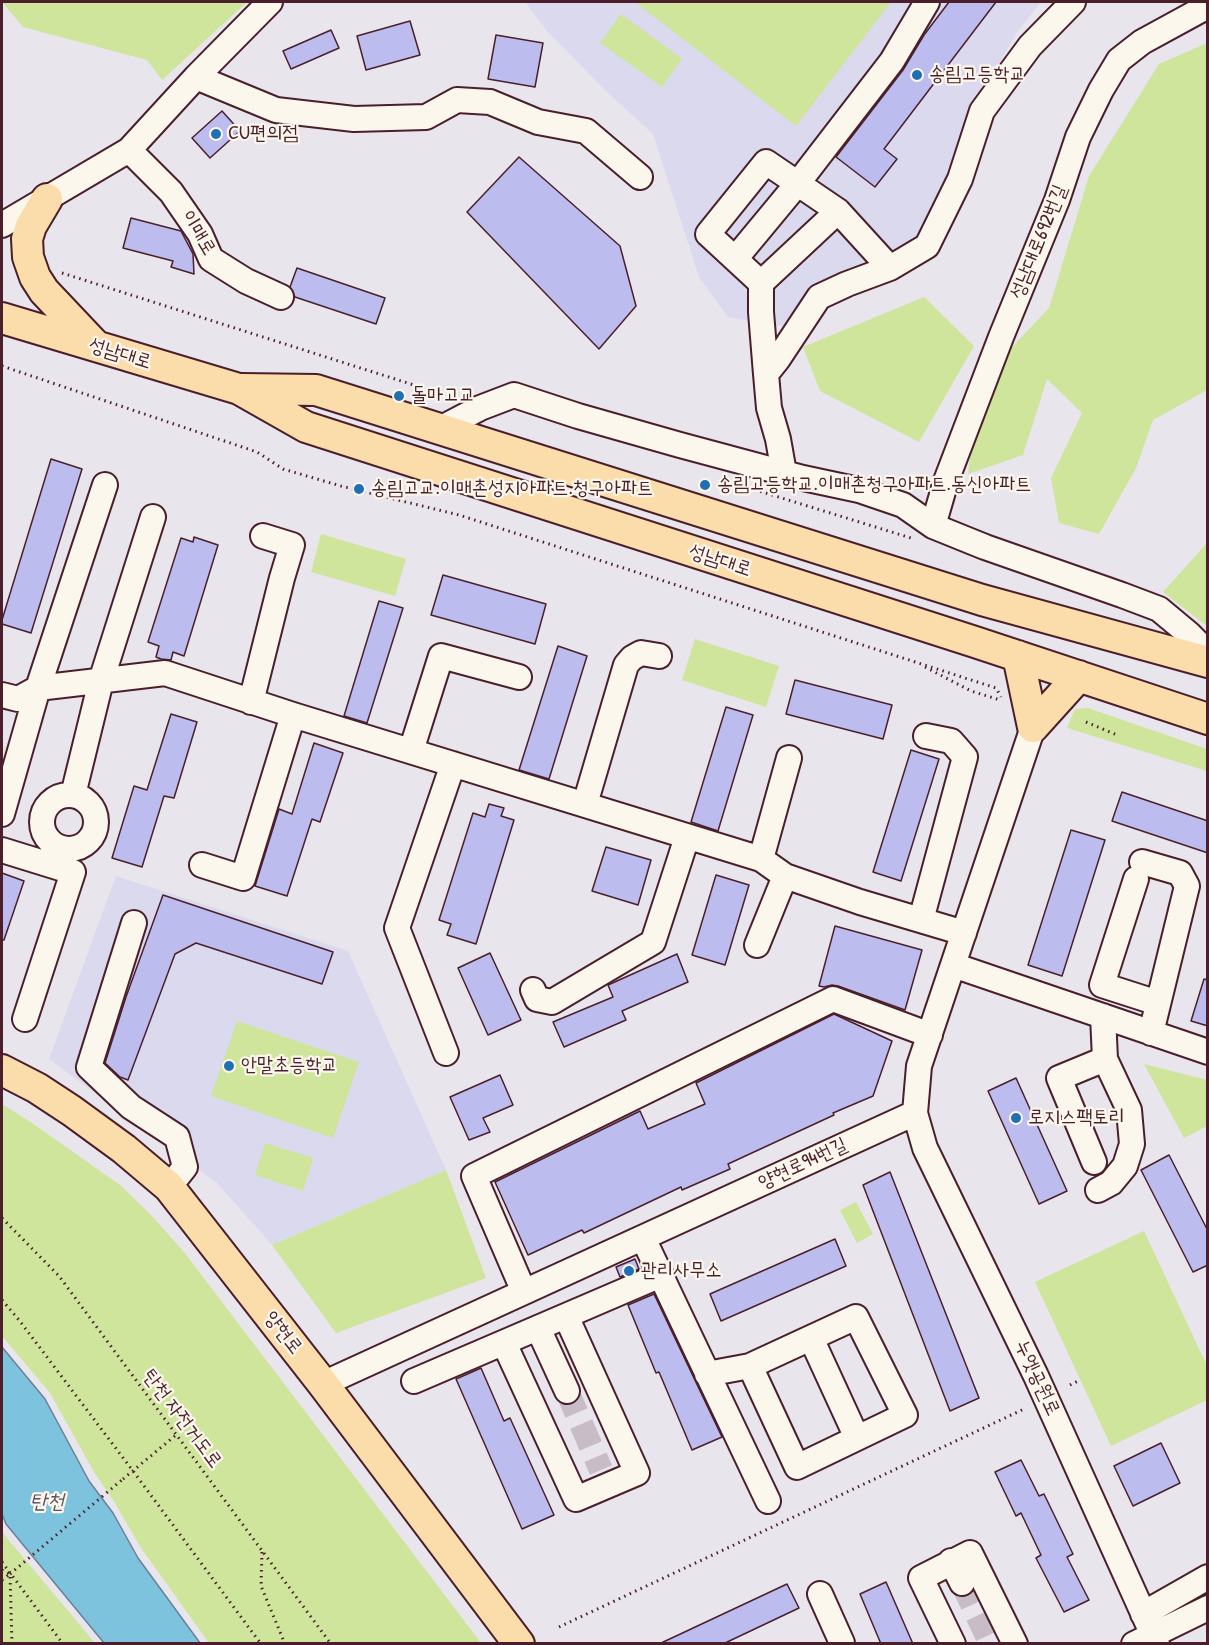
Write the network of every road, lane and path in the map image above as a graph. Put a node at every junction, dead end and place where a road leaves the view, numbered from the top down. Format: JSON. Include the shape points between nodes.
{"nodes":[{"id":1,"x":270,"y":2,"type":"edge"},
{"id":2,"x":927,"y":2,"type":"edge"},
{"id":3,"x":1073,"y":2,"type":"edge"},
{"id":4,"x":1208,"y":6,"type":"edge"},
{"id":5,"x":196,"y":77,"type":"junction"},
{"id":6,"x":129,"y":150,"type":"junction"},
{"id":7,"x":640,"y":177,"type":"dead end"},
{"id":8,"x":798,"y":183,"type":"junction"},
{"id":9,"x":47,"y":199,"type":"junction"},
{"id":10,"x":838,"y":211,"type":"junction"},
{"id":11,"x":2,"y":225,"type":"edge"},
{"id":12,"x":735,"y":259,"type":"junction"},
{"id":13,"x":890,"y":267,"type":"junction"},
{"id":14,"x":54,"y":269,"type":"dead end"},
{"id":15,"x":761,"y":283,"type":"junction"},
{"id":16,"x":281,"y":297,"type":"dead end"},
{"id":17,"x":2,"y":318,"type":"edge"},
{"id":18,"x":96,"y":346,"type":"junction"},
{"id":19,"x":2,"y":366,"type":"edge"},
{"id":20,"x":766,"y":374,"type":"junction"},
{"id":21,"x":417,"y":386,"type":"dead end"},
{"id":22,"x":239,"y":389,"type":"junction"},
{"id":23,"x":438,"y":430,"type":"junction"},
{"id":24,"x":784,"y":473,"type":"junction"},
{"id":25,"x":739,"y":484,"type":"dead end"},
{"id":26,"x":105,"y":485,"type":"dead end"},
{"id":27,"x":153,"y":517,"type":"dead end"},
{"id":28,"x":926,"y":533,"type":"junction"},
{"id":29,"x":263,"y":536,"type":"dead end"},
{"id":30,"x":1208,"y":653,"type":"edge"},
{"id":31,"x":659,"y":656,"type":"dead end"},
{"id":32,"x":1018,"y":656,"type":"junction"},
{"id":33,"x":1208,"y":662,"type":"edge"},
{"id":34,"x":918,"y":663,"type":"junction"},
{"id":35,"x":1078,"y":676,"type":"junction"},
{"id":36,"x":519,"y":677,"type":"dead end"},
{"id":37,"x":101,"y":681,"type":"junction"},
{"id":38,"x":38,"y":688,"type":"junction"},
{"id":39,"x":2,"y":695,"type":"edge"},
{"id":40,"x":250,"y":702,"type":"junction"},
{"id":41,"x":293,"y":715,"type":"junction"},
{"id":42,"x":1208,"y":719,"type":"edge"},
{"id":43,"x":1086,"y":722,"type":"dead end"},
{"id":44,"x":1033,"y":727,"type":"junction"},
{"id":45,"x":1117,"y":735,"type":"dead end"},
{"id":46,"x":926,"y":736,"type":"dead end"},
{"id":47,"x":411,"y":751,"type":"junction"},
{"id":48,"x":789,"y":758,"type":"dead end"},
{"id":49,"x":453,"y":764,"type":"junction"},
{"id":50,"x":73,"y":795,"type":"dead end"},
{"id":51,"x":585,"y":804,"type":"junction"},
{"id":52,"x":2,"y":814,"type":"edge"},
{"id":53,"x":687,"y":837,"type":"junction"},
{"id":54,"x":2,"y":850,"type":"edge"},
{"id":55,"x":761,"y":859,"type":"junction"},
{"id":56,"x":202,"y":865,"type":"dead end"},
{"id":57,"x":785,"y":876,"type":"junction"},
{"id":58,"x":921,"y":920,"type":"junction"},
{"id":59,"x":134,"y":923,"type":"dead end"},
{"id":60,"x":964,"y":933,"type":"junction"},
{"id":61,"x":757,"y":945,"type":"dead end"},
{"id":62,"x":953,"y":964,"type":"junction"},
{"id":63,"x":533,"y":990,"type":"dead end"},
{"id":64,"x":1158,"y":1003,"type":"junction"},
{"id":65,"x":1103,"y":1016,"type":"junction"},
{"id":66,"x":25,"y":1019,"type":"dead end"},
{"id":67,"x":1151,"y":1033,"type":"junction"},
{"id":68,"x":930,"y":1035,"type":"junction"},
{"id":69,"x":1208,"y":1052,"type":"edge"},
{"id":70,"x":446,"y":1053,"type":"dead end"},
{"id":71,"x":1105,"y":1059,"type":"junction"},
{"id":72,"x":2,"y":1070,"type":"edge"},
{"id":73,"x":915,"y":1113,"type":"junction"},
{"id":74,"x":1094,"y":1162,"type":"dead end"},
{"id":75,"x":169,"y":1187,"type":"junction"},
{"id":76,"x":1098,"y":1190,"type":"dead end"},
{"id":77,"x":2,"y":1218,"type":"edge"},
{"id":78,"x":643,"y":1238,"type":"junction"},
{"id":79,"x":661,"y":1275,"type":"junction"},
{"id":80,"x":524,"y":1292,"type":"junction"},
{"id":81,"x":2,"y":1300,"type":"edge"},
{"id":82,"x":566,"y":1316,"type":"junction"},
{"id":83,"x":538,"y":1328,"type":"junction"},
{"id":84,"x":811,"y":1338,"type":"junction"},
{"id":85,"x":504,"y":1343,"type":"junction"},
{"id":86,"x":750,"y":1366,"type":"junction"},
{"id":87,"x":707,"y":1374,"type":"junction"},
{"id":88,"x":1080,"y":1380,"type":"dead end"},
{"id":89,"x":414,"y":1381,"type":"dead end"},
{"id":90,"x":323,"y":1384,"type":"junction"},
{"id":91,"x":1070,"y":1385,"type":"dead end"},
{"id":92,"x":567,"y":1391,"type":"tunnel mouth"},
{"id":93,"x":1024,"y":1409,"type":"dead end"},
{"id":94,"x":176,"y":1435,"type":"junction"},
{"id":95,"x":857,"y":1438,"type":"junction"},
{"id":96,"x":133,"y":1471,"type":"junction"},
{"id":97,"x":768,"y":1501,"type":"dead end"},
{"id":98,"x":262,"y":1552,"type":"junction"},
{"id":99,"x":2,"y":1563,"type":"edge"},
{"id":100,"x":2,"y":1570,"type":"edge"},
{"id":101,"x":10,"y":1574,"type":"junction"},
{"id":102,"x":1208,"y":1577,"type":"edge"},
{"id":103,"x":2,"y":1581,"type":"edge"},
{"id":104,"x":820,"y":1594,"type":"dead end"},
{"id":105,"x":1208,"y":1608,"type":"edge"},
{"id":106,"x":559,"y":1627,"type":"dead end"},
{"id":107,"x":1147,"y":1634,"type":"edge"},
{"id":108,"x":841,"y":1643,"type":"edge"},
{"id":109,"x":12,"y":1644,"type":"edge"},
{"id":110,"x":63,"y":1644,"type":"edge"},
{"id":111,"x":261,"y":1644,"type":"edge"},
{"id":112,"x":285,"y":1644,"type":"edge"},
{"id":113,"x":331,"y":1644,"type":"edge"},
{"id":114,"x":519,"y":1644,"type":"edge"},
{"id":115,"x":953,"y":1644,"type":"edge"},
{"id":116,"x":1015,"y":1644,"type":"edge"}],
"edges":[{"from":1,"to":5,"type":"street"},
{"from":2,"to":8,"type":"street","via":[[892,61]]},
{"from":3,"to":13,"type":"street","via":[[1029,46],[982,111],[960,179],[927,246]]},
{"from":4,"to":28,"type":"street","name":"성남대로692번길","via":[[1142,42],[1119,60],[1101,90],[1078,137]]},
{"from":5,"to":6,"type":"street"},
{"from":5,"to":7,"type":"street","via":[[276,110],[354,119],[426,117],[458,100],[490,102],[538,122],[586,131]]},
{"from":6,"to":9,"type":"street"},
{"from":6,"to":16,"type":"street","name":"이매로","via":[[171,192],[200,234],[211,259]]},
{"from":8,"to":10,"type":"street"},
{"from":8,"to":12,"type":"street"},
{"from":8,"to":12,"type":"street","via":[[766,162],[708,234]]},
{"from":9,"to":11,"type":"street"},
{"from":9,"to":18,"type":"main road","via":[[31,225],[28,257],[45,291]]},
{"from":10,"to":13,"type":"street"},
{"from":10,"to":15,"type":"street"},
{"from":12,"to":15,"type":"street"},
{"from":13,"to":20,"type":"street","via":[[819,297]]},
{"from":14,"to":21,"type":"path"},
{"from":15,"to":20,"type":"street"},
{"from":17,"to":18,"type":"main road","name":"성남대로"},
{"from":18,"to":22,"type":"main road","name":"성남대로"},
{"from":19,"to":34,"type":"path","via":[[257,452],[283,469],[459,515]]},
{"from":20,"to":24,"type":"street","via":[[769,408]]},
{"from":22,"to":23,"type":"main road","name":"성남대로","via":[[316,390]]},
{"from":22,"to":32,"type":"main road","name":"성남대로","via":[[306,427]]},
{"from":23,"to":24,"type":"street","via":[[514,394],[578,416]]},
{"from":23,"to":33,"type":"main road","name":"성남대로","via":[[982,600]]},
{"from":24,"to":28,"type":"street","via":[[859,490],[903,506]]},
{"from":25,"to":28,"type":"path"},
{"from":26,"to":38,"type":"street"},
{"from":27,"to":37,"type":"street"},
{"from":28,"to":30,"type":"street","via":[[985,547],[1159,609]]},
{"from":29,"to":40,"type":"street","via":[[292,545]]},
{"from":31,"to":51,"type":"street","via":[[640,653],[626,665]]},
{"from":32,"to":35,"type":"main road","name":"성남대로"},
{"from":32,"to":44,"type":"main road"},
{"from":34,"to":34,"type":"path","via":[[971,691],[1001,699],[996,688]]},
{"from":35,"to":42,"type":"main road","name":"성남대로"},
{"from":35,"to":44,"type":"main road"},
{"from":36,"to":47,"type":"street","via":[[441,656]]},
{"from":37,"to":38,"type":"street"},
{"from":37,"to":40,"type":"street","via":[[165,673]]},
{"from":37,"to":50,"type":"street"},
{"from":38,"to":39,"type":"street","via":[[18,699]]},
{"from":38,"to":52,"type":"street"},
{"from":40,"to":41,"type":"street"},
{"from":41,"to":47,"type":"street"},
{"from":41,"to":56,"type":"street","via":[[243,878]]},
{"from":43,"to":45,"type":"path"},
{"from":44,"to":60,"type":"street"},
{"from":46,"to":58,"type":"street","via":[[951,741],[965,757]]},
{"from":47,"to":49,"type":"street"},
{"from":48,"to":55,"type":"street"},
{"from":49,"to":51,"type":"street"},
{"from":49,"to":70,"type":"street","via":[[397,928]]},
{"from":51,"to":53,"type":"street"},
{"from":53,"to":55,"type":"street"},
{"from":53,"to":63,"type":"street","via":[[653,942],[552,1002],[537,999]]},
{"from":54,"to":66,"type":"street","via":[[73,872]]},
{"from":55,"to":57,"type":"street"},
{"from":57,"to":58,"type":"street"},
{"from":57,"to":61,"type":"street"},
{"from":58,"to":60,"type":"street"},
{"from":59,"to":75,"type":"street","via":[[89,1067],[131,1107],[177,1137],[185,1167]]},
{"from":60,"to":62,"type":"street"},
{"from":62,"to":65,"type":"street"},
{"from":62,"to":68,"type":"street"},
{"from":64,"to":64,"type":"street","via":[[1187,886],[1180,873],[1139,870],[1102,985]]},
{"from":64,"to":67,"type":"street"},
{"from":65,"to":67,"type":"street"},
{"from":65,"to":71,"type":"street"},
{"from":67,"to":69,"type":"street"},
{"from":68,"to":73,"type":"street","via":[[920,1066]]},
{"from":68,"to":80,"type":"street","via":[[833,999],[474,1176]]},
{"from":71,"to":74,"type":"street","via":[[1059,1078]]},
{"from":71,"to":76,"type":"street","via":[[1129,1110],[1132,1144],[1125,1166],[1112,1184]]},
{"from":72,"to":75,"type":"main road","name":"양현로","via":[[72,1111]]},
{"from":73,"to":78,"type":"street","name":"양현로94번길"},
{"from":73,"to":107,"type":"street","name":"누엣공원로","via":[[925,1148],[1125,1570]]},
{"from":75,"to":90,"type":"main road","name":"양현로"},
{"from":77,"to":94,"type":"path","name":"탄천 자전거도로","via":[[59,1276]]},
{"from":78,"to":79,"type":"street"},
{"from":78,"to":80,"type":"street","name":"양현로94번길"},
{"from":79,"to":82,"type":"street"},
{"from":79,"to":87,"type":"street"},
{"from":80,"to":90,"type":"street","name":"양현로94번길"},
{"from":81,"to":96,"type":"path"},
{"from":82,"to":83,"type":"street"},
{"from":82,"to":85,"type":"street","via":[[638,1473],[576,1499]]},
{"from":83,"to":85,"type":"street"},
{"from":83,"to":92,"type":"street"},
{"from":84,"to":86,"type":"street"},
{"from":84,"to":95,"type":"street"},
{"from":84,"to":95,"type":"street","via":[[856,1317],[905,1415]]},
{"from":85,"to":89,"type":"street"},
{"from":86,"to":87,"type":"street"},
{"from":86,"to":95,"type":"street","via":[[797,1467]]},
{"from":87,"to":97,"type":"street"},
{"from":88,"to":91,"type":"path"},
{"from":90,"to":114,"type":"main road","name":"양현로"},
{"from":93,"to":106,"type":"path"},
{"from":94,"to":96,"type":"path"},
{"from":94,"to":98,"type":"path","name":"탄천 자전거도로"},
{"from":96,"to":101,"type":"path","bridge":true},
{"from":96,"to":111,"type":"path"},
{"from":98,"to":112,"type":"path","via":[[261,1586]]},
{"from":98,"to":113,"type":"path","name":"탄천 자전거도로"},
{"from":99,"to":110,"type":"path"},
{"from":100,"to":101,"type":"path"},
{"from":101,"to":103,"type":"path"},
{"from":101,"to":109,"type":"path"},
{"from":102,"to":107,"type":"street"},
{"from":104,"to":108,"type":"street"},
{"from":105,"to":107,"type":"street"},
{"from":115,"to":116,"type":"street","via":[[921,1578],[957,1572],[970,1553]]}]}
